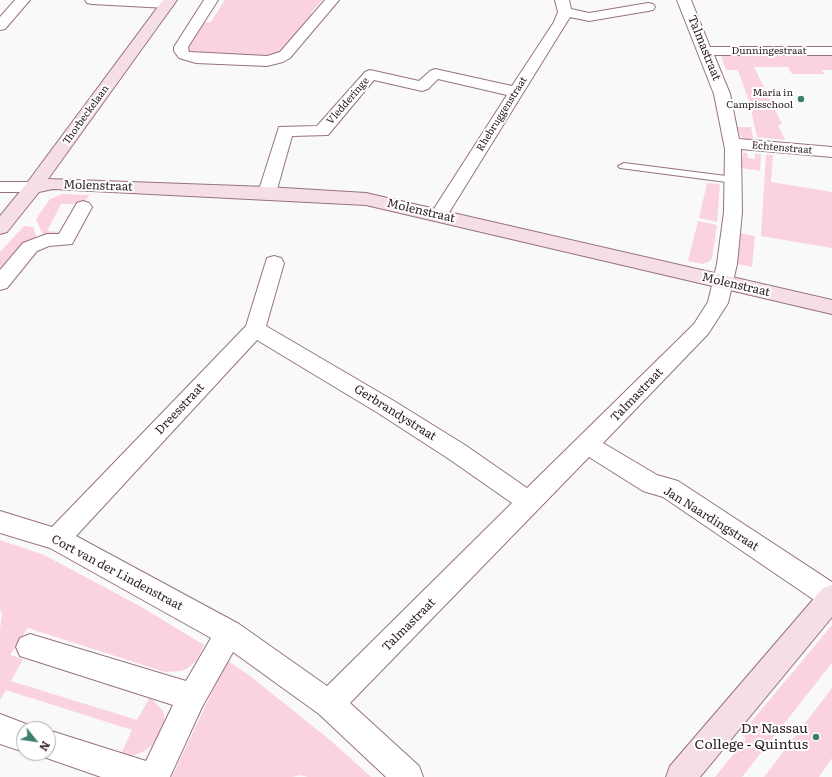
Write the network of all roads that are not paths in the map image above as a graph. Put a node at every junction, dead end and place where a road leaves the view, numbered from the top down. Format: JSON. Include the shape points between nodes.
{"nodes":[{"id":1,"x":23,"y":0,"type":"edge"},
{"id":2,"x":92,"y":0,"type":"edge"},
{"id":3,"x":211,"y":0,"type":"edge"},
{"id":4,"x":332,"y":0,"type":"edge"},
{"id":5,"x":684,"y":0,"type":"edge"},
{"id":6,"x":169,"y":2,"type":"edge"},
{"id":7,"x":564,"y":6,"type":"edge"},
{"id":8,"x":648,"y":6,"type":"dead end"},
{"id":9,"x":0,"y":26,"type":"edge"},
{"id":10,"x":706,"y":51,"type":"junction"},
{"id":11,"x":832,"y":51,"type":"edge"},
{"id":12,"x":516,"y":92,"type":"junction"},
{"id":13,"x":732,"y":143,"type":"junction"},
{"id":14,"x":832,"y":152,"type":"edge"},
{"id":15,"x":624,"y":166,"type":"dead end"},
{"id":16,"x":734,"y":180,"type":"junction"},
{"id":17,"x":0,"y":187,"type":"edge"},
{"id":18,"x":33,"y":187,"type":"junction"},
{"id":19,"x":267,"y":193,"type":"junction"},
{"id":20,"x":83,"y":207,"type":"dead end"},
{"id":21,"x":439,"y":215,"type":"junction"},
{"id":22,"x":0,"y":228,"type":"edge"},
{"id":23,"x":274,"y":263,"type":"dead end"},
{"id":24,"x":724,"y":282,"type":"junction"},
{"id":25,"x":0,"y":283,"type":"edge"},
{"id":26,"x":832,"y":308,"type":"edge"},
{"id":27,"x":255,"y":329,"type":"junction"},
{"id":28,"x":588,"y":445,"type":"junction"},
{"id":29,"x":530,"y":503,"type":"junction"},
{"id":30,"x":0,"y":522,"type":"edge"},
{"id":31,"x":57,"y":539,"type":"junction"},
{"id":32,"x":832,"y":597,"type":"edge"},
{"id":33,"x":229,"y":633,"type":"junction"},
{"id":34,"x":30,"y":647,"type":"dead end"},
{"id":35,"x":192,"y":697,"type":"junction"},
{"id":36,"x":329,"y":704,"type":"junction"},
{"id":37,"x":0,"y":729,"type":"edge"},
{"id":38,"x":16,"y":734,"type":"edge"},
{"id":39,"x":56,"y":748,"type":"edge"},
{"id":40,"x":147,"y":777,"type":"edge"},
{"id":41,"x":154,"y":777,"type":"edge"},
{"id":42,"x":408,"y":777,"type":"edge"},
{"id":43,"x":681,"y":777,"type":"edge"}],
"edges":[{"from":1,"to":9,"type":"street"},
{"from":2,"to":6,"type":"street"},
{"from":3,"to":4,"type":"street","via":[[181,47],[184,55],[196,58],[267,61],[285,55]]},
{"from":5,"to":10,"type":"street","name":"Talmastraat"},
{"from":6,"to":18,"type":"street","name":"Thorbeckelaan"},
{"from":7,"to":8,"type":"street","name":"Rhebruggenstraat","via":[[589,17]]},
{"from":7,"to":12,"type":"street","name":"Rhebruggenstraat"},
{"from":10,"to":11,"type":"street","name":"Dunningestraat"},
{"from":10,"to":13,"type":"street","name":"Talmastraat","via":[[722,94]]},
{"from":12,"to":19,"type":"street","name":"Vledderinge","via":[[435,74],[422,86],[370,75],[322,131],[285,131]]},
{"from":12,"to":21,"type":"street","name":"Rhebruggenstraat"},
{"from":13,"to":14,"type":"street","name":"Echtenstraat"},
{"from":13,"to":16,"type":"street","name":"Talmastraat"},
{"from":15,"to":16,"type":"lane"},
{"from":16,"to":24,"type":"street","name":"Talmastraat","via":[[734,212]]},
{"from":17,"to":18,"type":"street","name":"Molenstraat"},
{"from":18,"to":19,"type":"street","name":"Molenstraat","via":[[53,184]]},
{"from":18,"to":22,"type":"street","name":"Thorbeckelaan"},
{"from":19,"to":21,"type":"street","name":"Molenstraat","via":[[351,197]]},
{"from":20,"to":25,"type":"street","via":[[65,240],[47,240],[30,247]]},
{"from":21,"to":24,"type":"street","name":"Molenstraat"},
{"from":23,"to":27,"type":"street","name":"Dreesstraat"},
{"from":24,"to":26,"type":"street","name":"Molenstraat"},
{"from":24,"to":28,"type":"street","name":"Talmastraat","via":[[718,303],[701,329]]},
{"from":27,"to":29,"type":"street","name":"Gerbrandystraat","via":[[458,452]]},
{"from":27,"to":31,"type":"street","name":"Dreesstraat"},
{"from":28,"to":29,"type":"street","name":"Talmastraat"},
{"from":28,"to":32,"type":"street","name":"Jan Naardingstraat","via":[[651,484],[669,488]]},
{"from":29,"to":36,"type":"street","name":"Talmastraat"},
{"from":30,"to":31,"type":"street","name":"Cort van der Lindenstraat"},
{"from":31,"to":33,"type":"street","name":"Cort van der Lindenstraat"},
{"from":32,"to":43,"type":"street"},
{"from":33,"to":35,"type":"street"},
{"from":33,"to":36,"type":"street","name":"Cort van der Lindenstraat"},
{"from":34,"to":35,"type":"street"},
{"from":35,"to":41,"type":"street"},
{"from":36,"to":42,"type":"street","name":"Cort van der Lindenstraat"},
{"from":37,"to":38,"type":"street"},
{"from":39,"to":40,"type":"street"}]}
